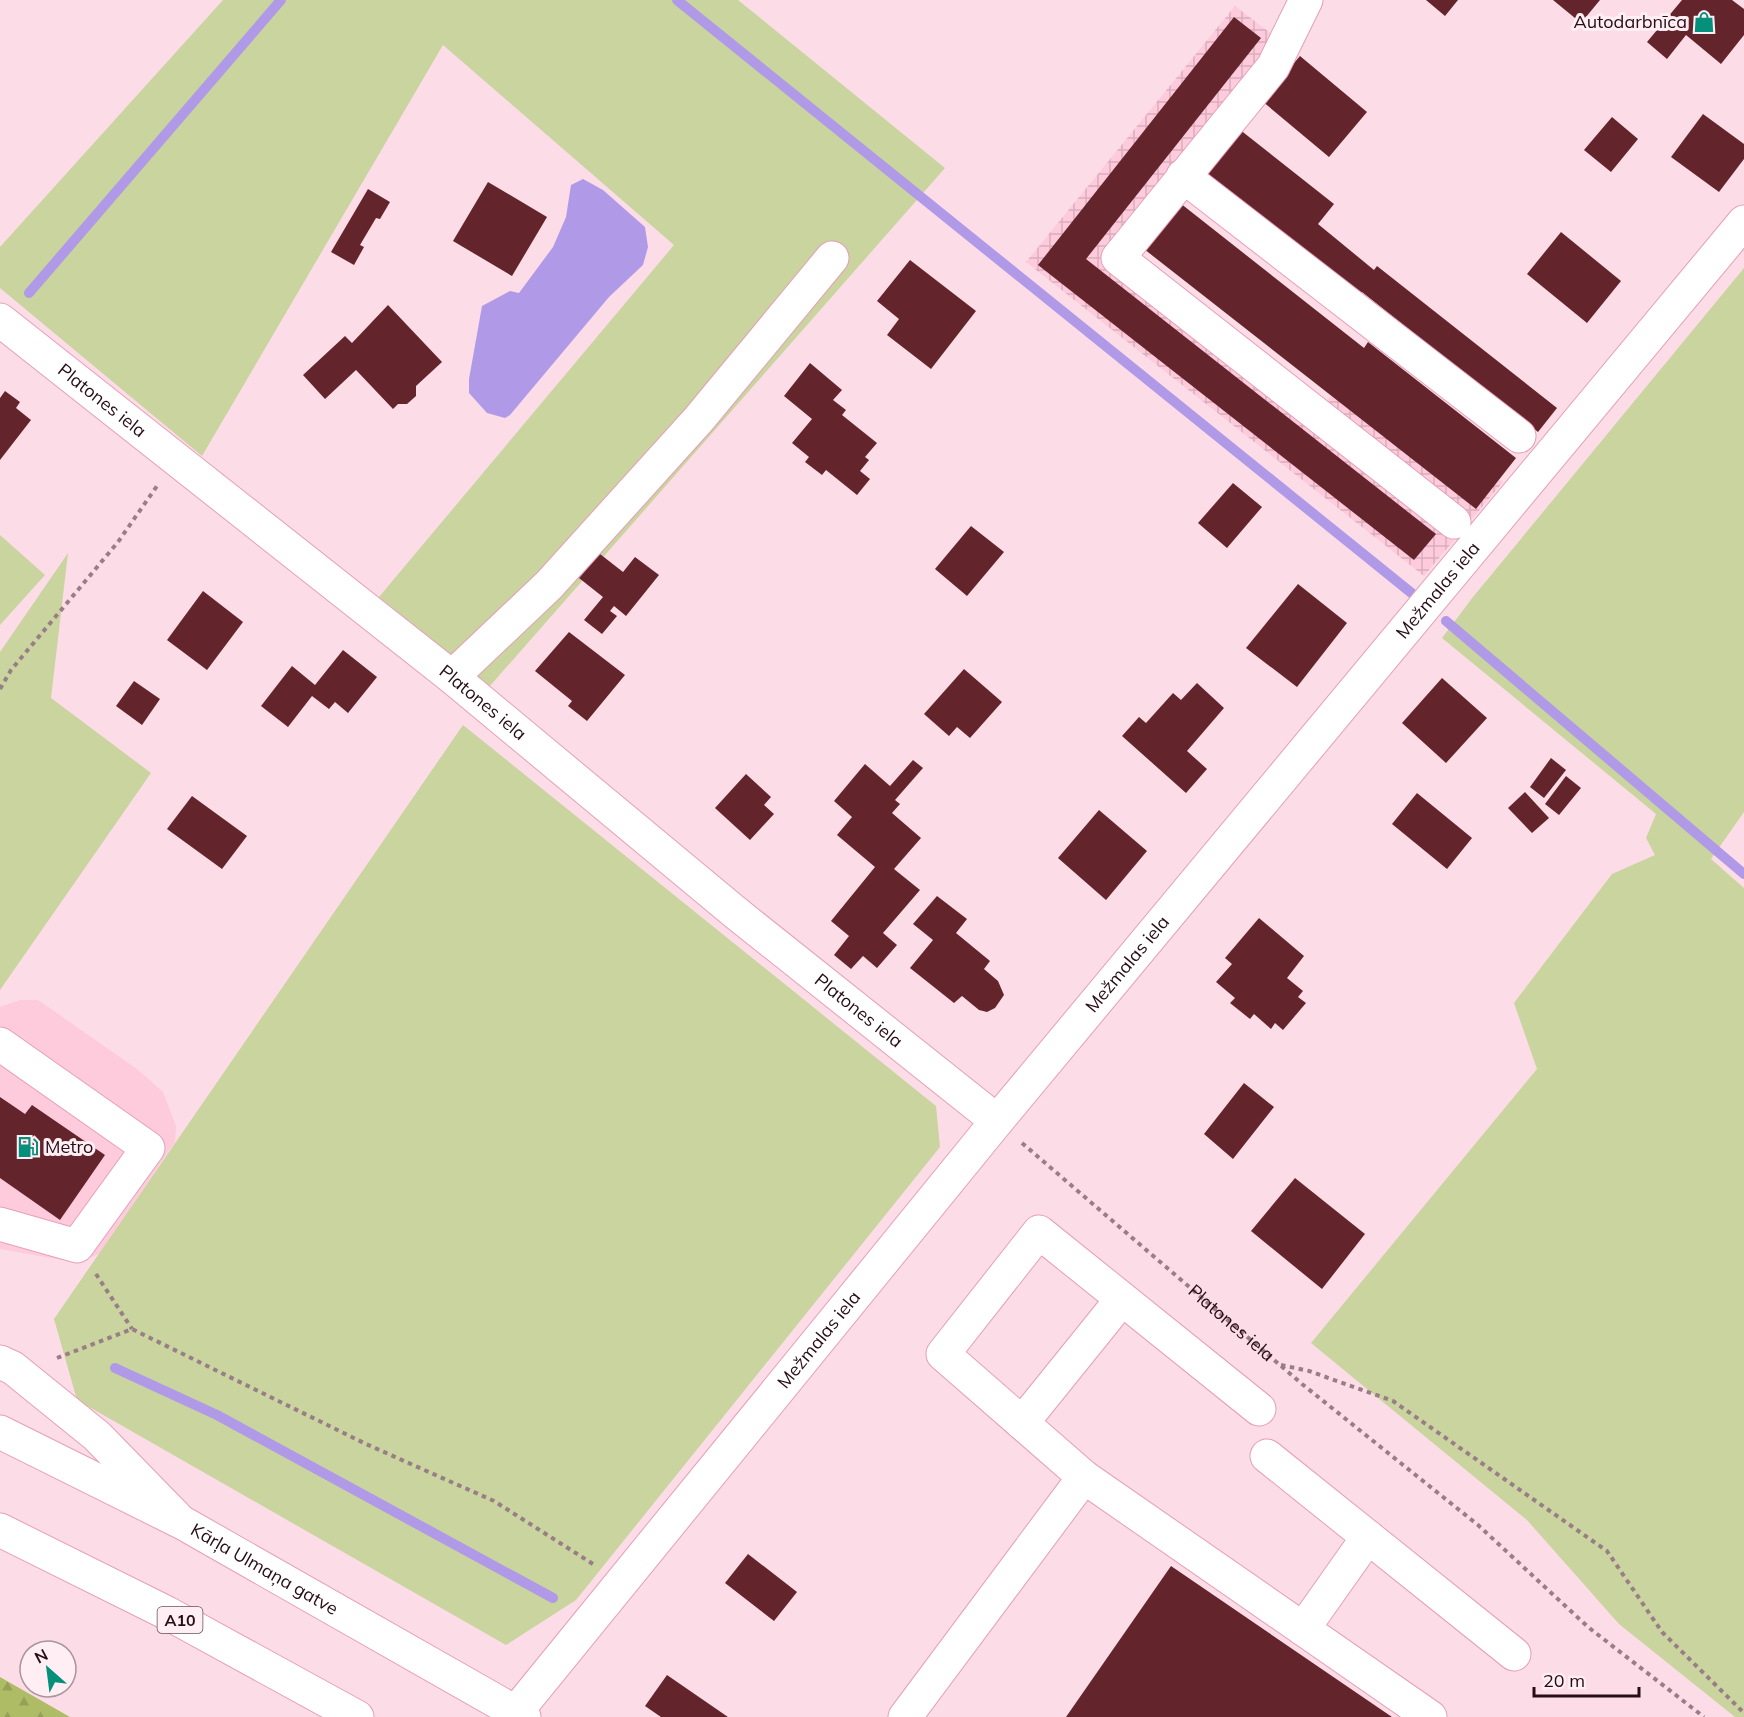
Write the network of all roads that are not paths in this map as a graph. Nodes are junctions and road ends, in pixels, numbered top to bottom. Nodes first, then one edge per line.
1 (1306, 0) edge
2 (1184, 176) junction
3 (1744, 222) edge
4 (832, 258) dead end
5 (0, 320) edge
6 (1519, 436) dead end
7 (1454, 522) dead end
8 (452, 677) junction
9 (0, 1044) edge
10 (996, 1120) junction
11 (0, 1224) edge
12 (1122, 1299) junction
13 (7, 1365) edge
14 (1259, 1409) dead end
15 (1022, 1423) junction
16 (0, 1432) edge
17 (1267, 1456) dead end
18 (1084, 1477) junction
19 (183, 1523) junction
20 (0, 1530) edge
21 (1368, 1537) junction
22 (1303, 1629) junction
23 (1514, 1654) dead end
24 (520, 1714) edge
25 (357, 1717) edge
26 (905, 1717) edge
27 (1430, 1717) edge

1 - 2 main road
2 - 6 main road
2 - 7 main road
3 - 10 main road, Mežmalas iela
4 - 8 main road
5 - 8 main road, Platones iela
8 - 10 main road, Platones iela
9 - 11 main road
10 - 24 main road, Mežmalas iela
12 - 14 main road
12 - 15 main road
12 - 15 main road
13 - 19 main road
15 - 18 main road
16 - 19 main road, Kārļa Ulmaņa gatve
17 - 21 main road
18 - 22 main road
18 - 26 main road
19 - 24 main road, Kārļa Ulmaņa gatve
20 - 25 main road, A10
21 - 22 main road
21 - 23 main road
22 - 27 main road

